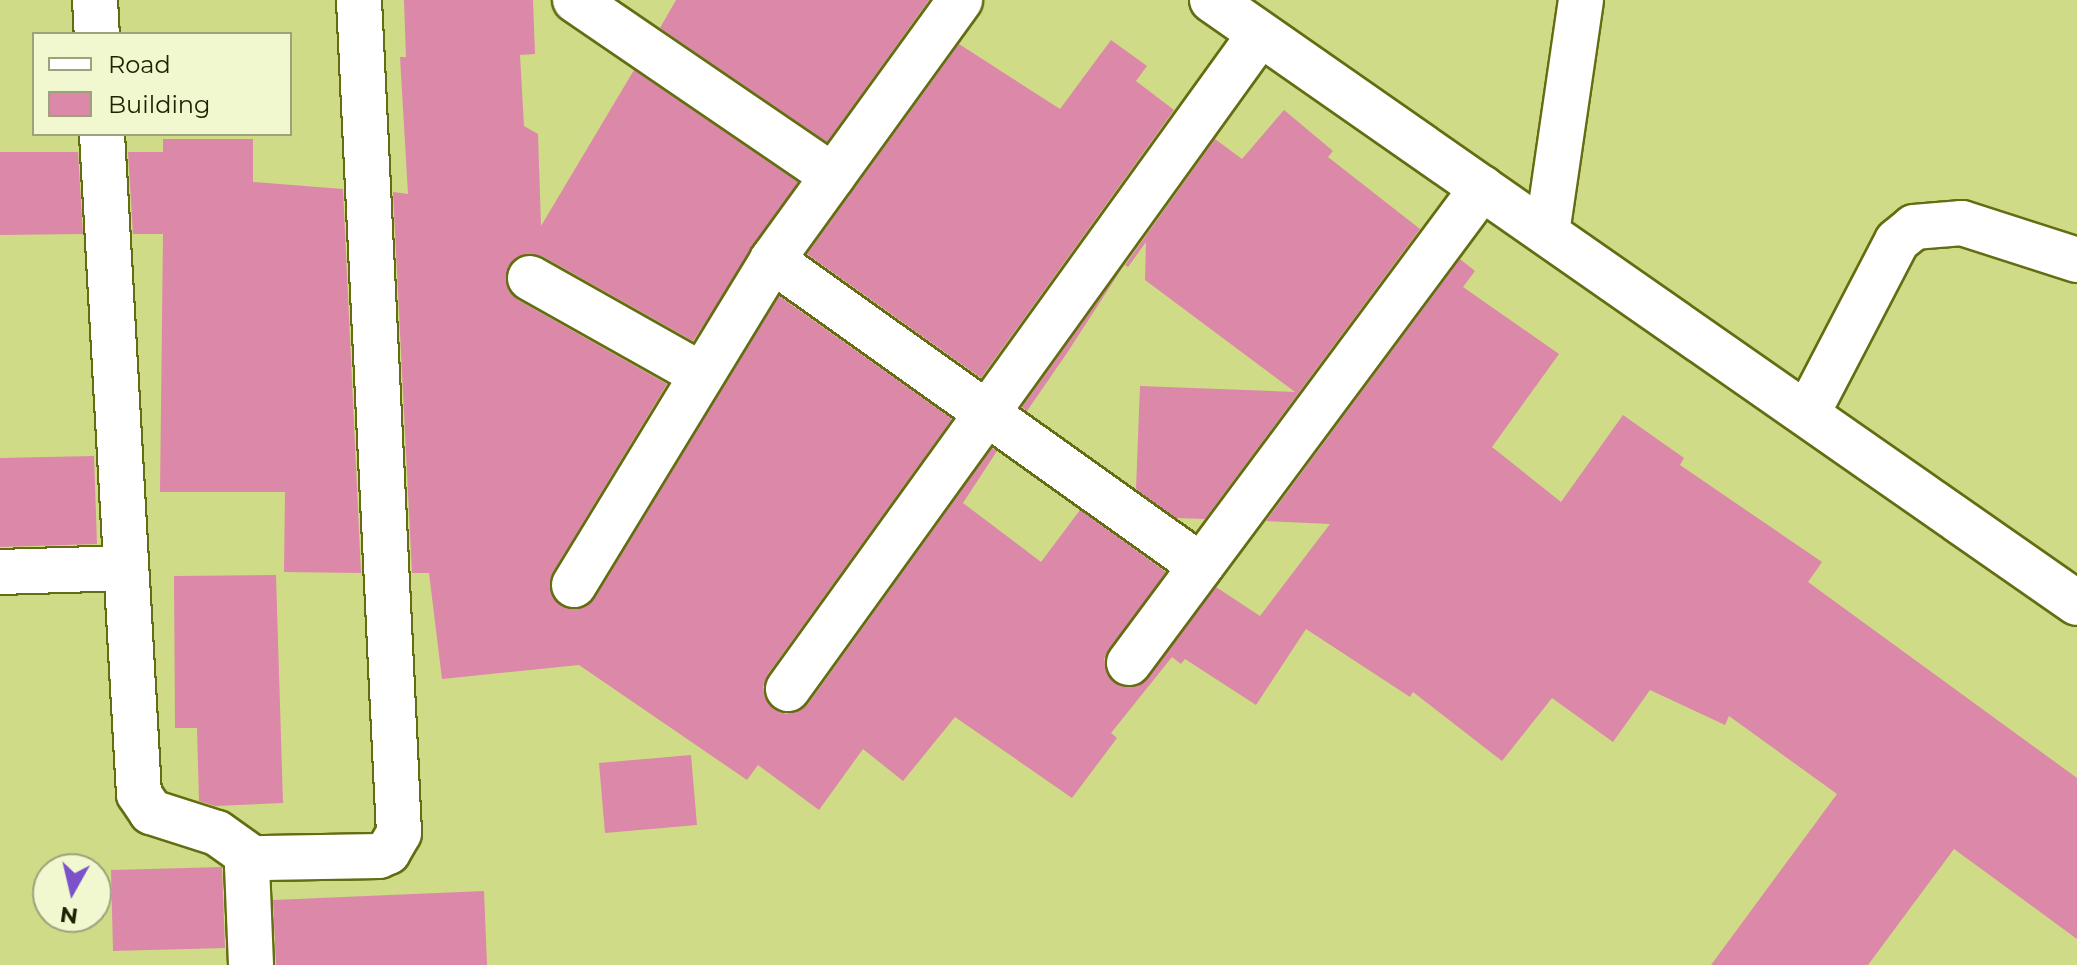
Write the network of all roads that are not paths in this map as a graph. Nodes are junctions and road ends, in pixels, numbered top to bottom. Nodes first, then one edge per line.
1 (95, 0) edge
2 (359, 0) edge
3 (575, 0) edge
4 (960, 0) edge
5 (1212, 0) edge
6 (1581, 0) edge
7 (97, 32) edge
8 (1260, 34) junction
9 (102, 136) edge
10 (833, 176) junction
11 (1482, 188) junction
12 (1547, 233) junction
13 (772, 260) junction
14 (2077, 260) edge
15 (530, 278) dead end
16 (702, 375) junction
17 (986, 414) junction
18 (1807, 414) junction
19 (1201, 566) junction
20 (126, 568) junction
21 (0, 572) edge
22 (574, 585) dead end
23 (2077, 603) edge
24 (1129, 663) dead end
25 (788, 689) dead end
26 (255, 860) junction
27 (251, 965) edge

1 - 7 street
2 - 26 street
3 - 10 street
4 - 10 street
5 - 8 street
6 - 12 street
8 - 11 street
8 - 17 street
9 - 20 street
10 - 13 street
11 - 12 street
11 - 19 street
12 - 18 street
13 - 16 street
13 - 17 street
14 - 18 street
15 - 16 street
16 - 22 street
17 - 19 street
17 - 25 street
18 - 23 street
19 - 24 street
20 - 21 street
20 - 26 street
26 - 27 street

